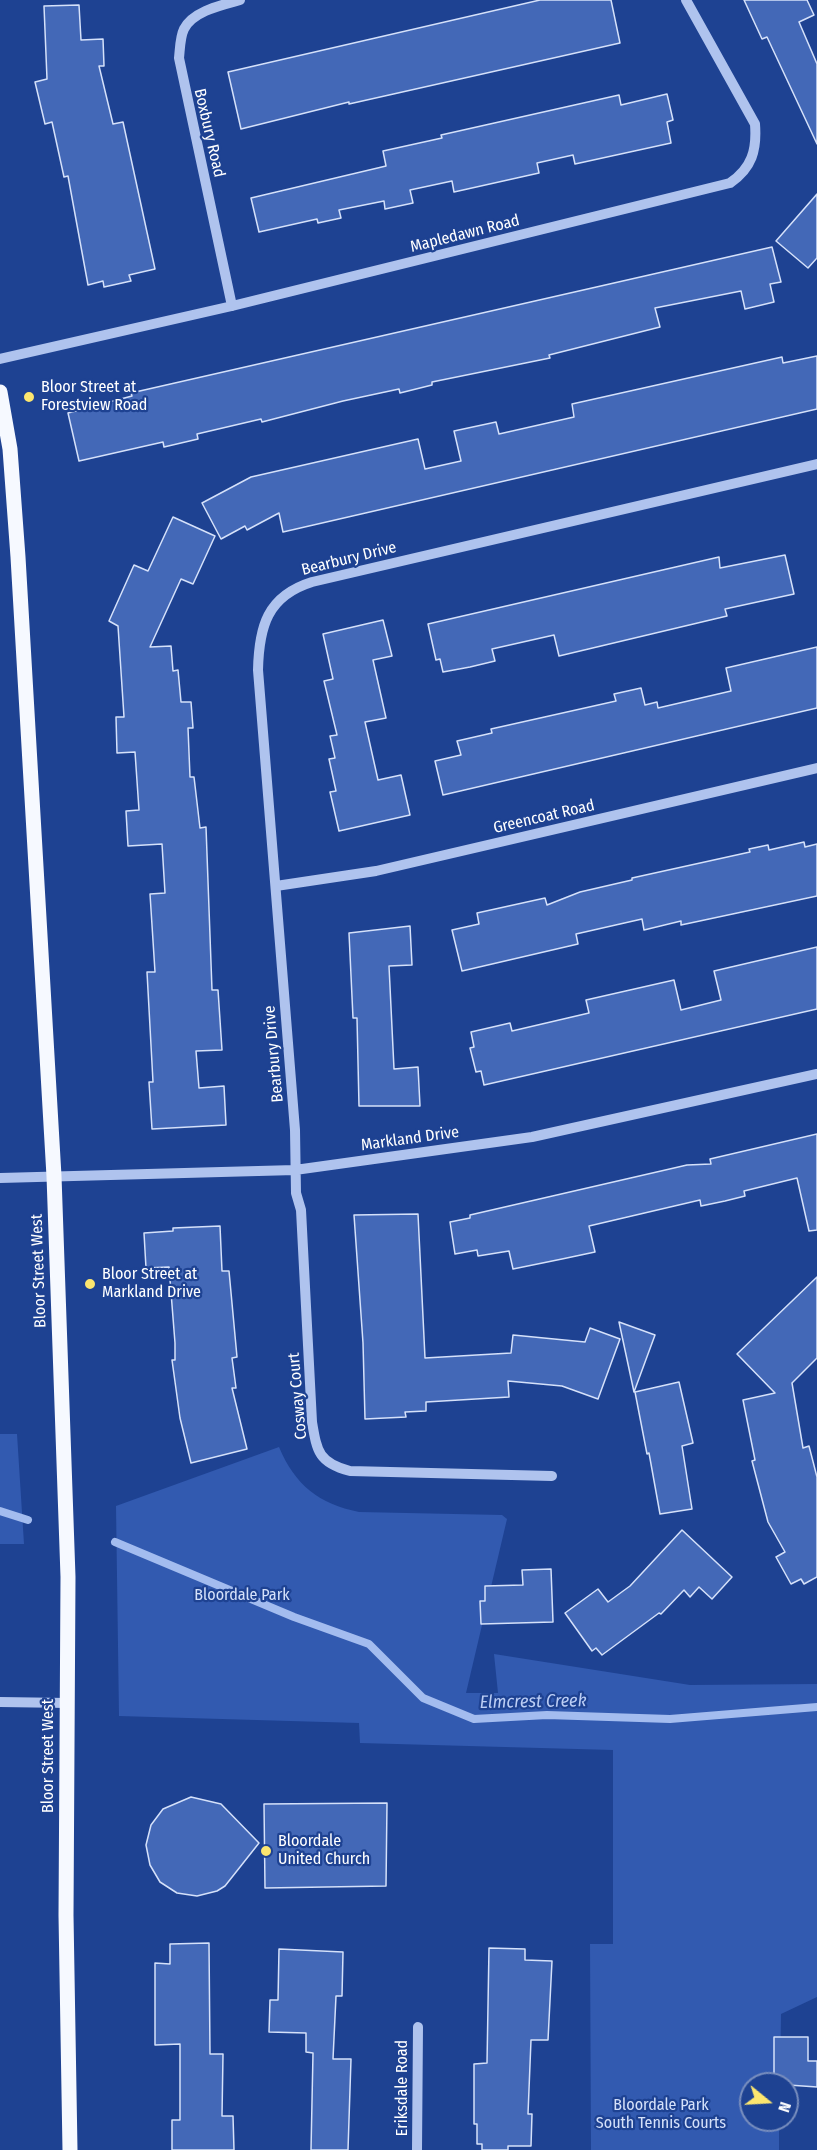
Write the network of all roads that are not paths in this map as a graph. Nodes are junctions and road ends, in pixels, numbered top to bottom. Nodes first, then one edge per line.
1 (240, 0) edge
2 (686, 0) edge
3 (232, 306) junction
4 (0, 358) edge
5 (0, 392) edge
6 (817, 464) edge
7 (817, 768) edge
8 (276, 886) junction
9 (817, 1074) edge
10 (295, 1170) junction
11 (54, 1176) junction
12 (0, 1178) edge
13 (552, 1476) dead end
14 (0, 1702) edge
15 (68, 1703) junction
16 (418, 2027) dead end
17 (70, 2150) edge
18 (417, 2150) edge

1 - 3 street, Boxbury Road
2 - 3 street, Mapledawn Road
3 - 4 street, Mapledawn Road
5 - 11 main road, Bloor Street West
6 - 8 street, Bearbury Drive
7 - 8 street, Greencoat Road
8 - 10 street, Bearbury Drive
9 - 10 street, Markland Drive
10 - 11 street, Markland Drive
10 - 13 street, Cosway Court
11 - 12 street, Markland Drive
11 - 15 main road, Bloor Street West
14 - 15 street
15 - 17 main road, Bloor Street West
16 - 18 street, Eriksdale Road

